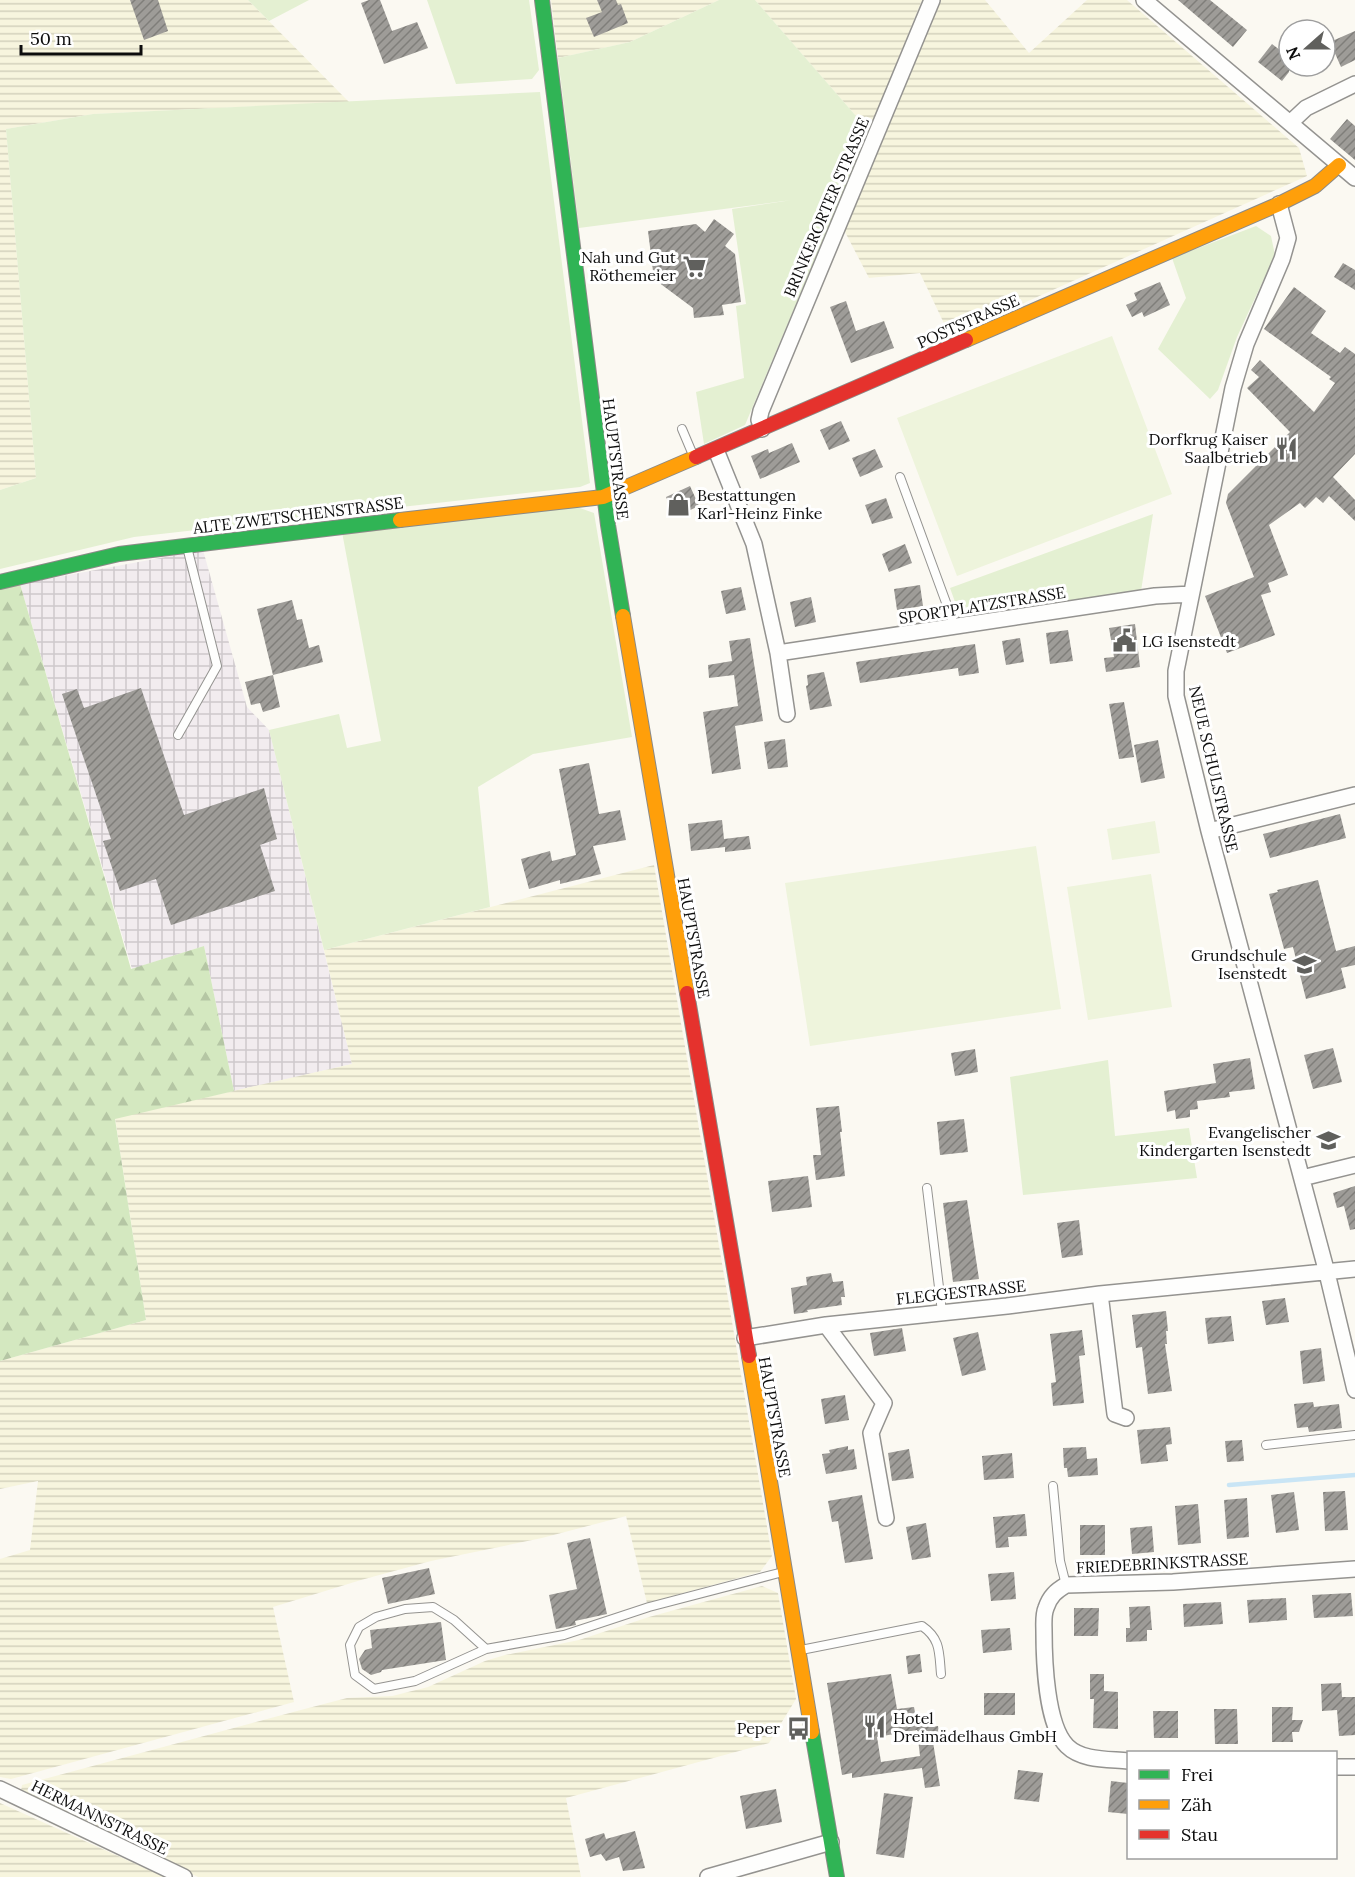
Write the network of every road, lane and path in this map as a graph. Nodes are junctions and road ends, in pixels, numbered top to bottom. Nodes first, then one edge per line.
1 (542, 0) edge
2 (932, 0) edge
3 (1144, 0) edge
4 (1355, 84) edge
5 (1290, 123) junction
6 (1339, 165) junction
7 (1355, 178) edge
8 (1279, 204) junction
9 (682, 429) dead end
10 (762, 429) junction
11 (716, 450) junction
12 (694, 458) junction
13 (900, 477) dead end
14 (603, 497) junction
15 (186, 546) junction
16 (0, 582) edge
17 (1191, 594) junction
18 (956, 627) junction
19 (778, 653) junction
20 (786, 714) dead end
21 (178, 735) dead end
22 (1355, 795) edge
23 (1209, 831) junction
24 (1355, 1165) edge
25 (1302, 1178) junction
26 (927, 1188) dead end
27 (1355, 1269) edge
28 (1327, 1273) junction
29 (1100, 1294) junction
30 (942, 1312) junction
31 (826, 1325) junction
32 (745, 1338) junction
33 (1355, 1390) edge
34 (1126, 1418) dead end
35 (1355, 1435) edge
36 (1266, 1446) dead end
37 (1053, 1486) dead end
38 (886, 1518) dead end
39 (1355, 1569) edge
40 (785, 1572) junction
41 (1066, 1585) junction
42 (486, 1649) junction
43 (799, 1651) junction
44 (941, 1674) dead end
45 (1127, 1761) edge
46 (1337, 1767) edge
47 (1355, 1767) edge
48 (0, 1789) edge
49 (831, 1842) junction
50 (184, 1877) edge
51 (708, 1877) edge
52 (837, 1877) edge

1 - 14 main road, HAUPTSTRASSE
2 - 10 street, BRINKERORTER STRASSE
3 - 5 street
4 - 5 street
5 - 6 street
6 - 7 street
6 - 8 main road, POSTSTRASSE
8 - 10 main road, POSTSTRASSE
8 - 17 street, NEUE SCHULSTRASSE
9 - 12 lane
10 - 11 main road, POSTSTRASSE
11 - 12 main road, POSTSTRASSE
11 - 19 street
12 - 14 main road, POSTSTRASSE
13 - 18 lane
14 - 15 main road, ALTE ZWETSCHENSTRASSE
14 - 32 main road, HAUPTSTRASSE
15 - 16 main road, ALTE ZWETSCHENSTRASSE
15 - 21 lane
17 - 18 street, SPORTPLATZSTRASSE
17 - 23 street, NEUE SCHULSTRASSE
18 - 19 street, SPORTPLATZSTRASSE
19 - 20 street
22 - 23 street
23 - 25 street, NEUE SCHULSTRASSE
24 - 25 street
25 - 28 street, NEUE SCHULSTRASSE
26 - 30 lane
27 - 28 street, FLEGGESTRASSE
28 - 29 street, FLEGGESTRASSE
28 - 33 street, NEUE SCHULSTRASSE
29 - 30 street, FLEGGESTRASSE
29 - 34 street
30 - 31 street, FLEGGESTRASSE
31 - 32 street, FLEGGESTRASSE
31 - 38 street
32 - 40 main road, HAUPTSTRASSE
35 - 36 lane
37 - 41 lane
39 - 41 street, FRIEDEBRINKSTRASSE
40 - 42 lane
40 - 43 main road, HAUPTSTRASSE
41 - 45 street, FRIEDEBRINKSTRASSE
42 - 42 lane
43 - 44 lane
43 - 49 main road, HAUPTSTRASSE
46 - 47 street
48 - 50 street, HERMANNSTRASSE
49 - 51 street
49 - 52 main road, HAUPTSTRASSE

